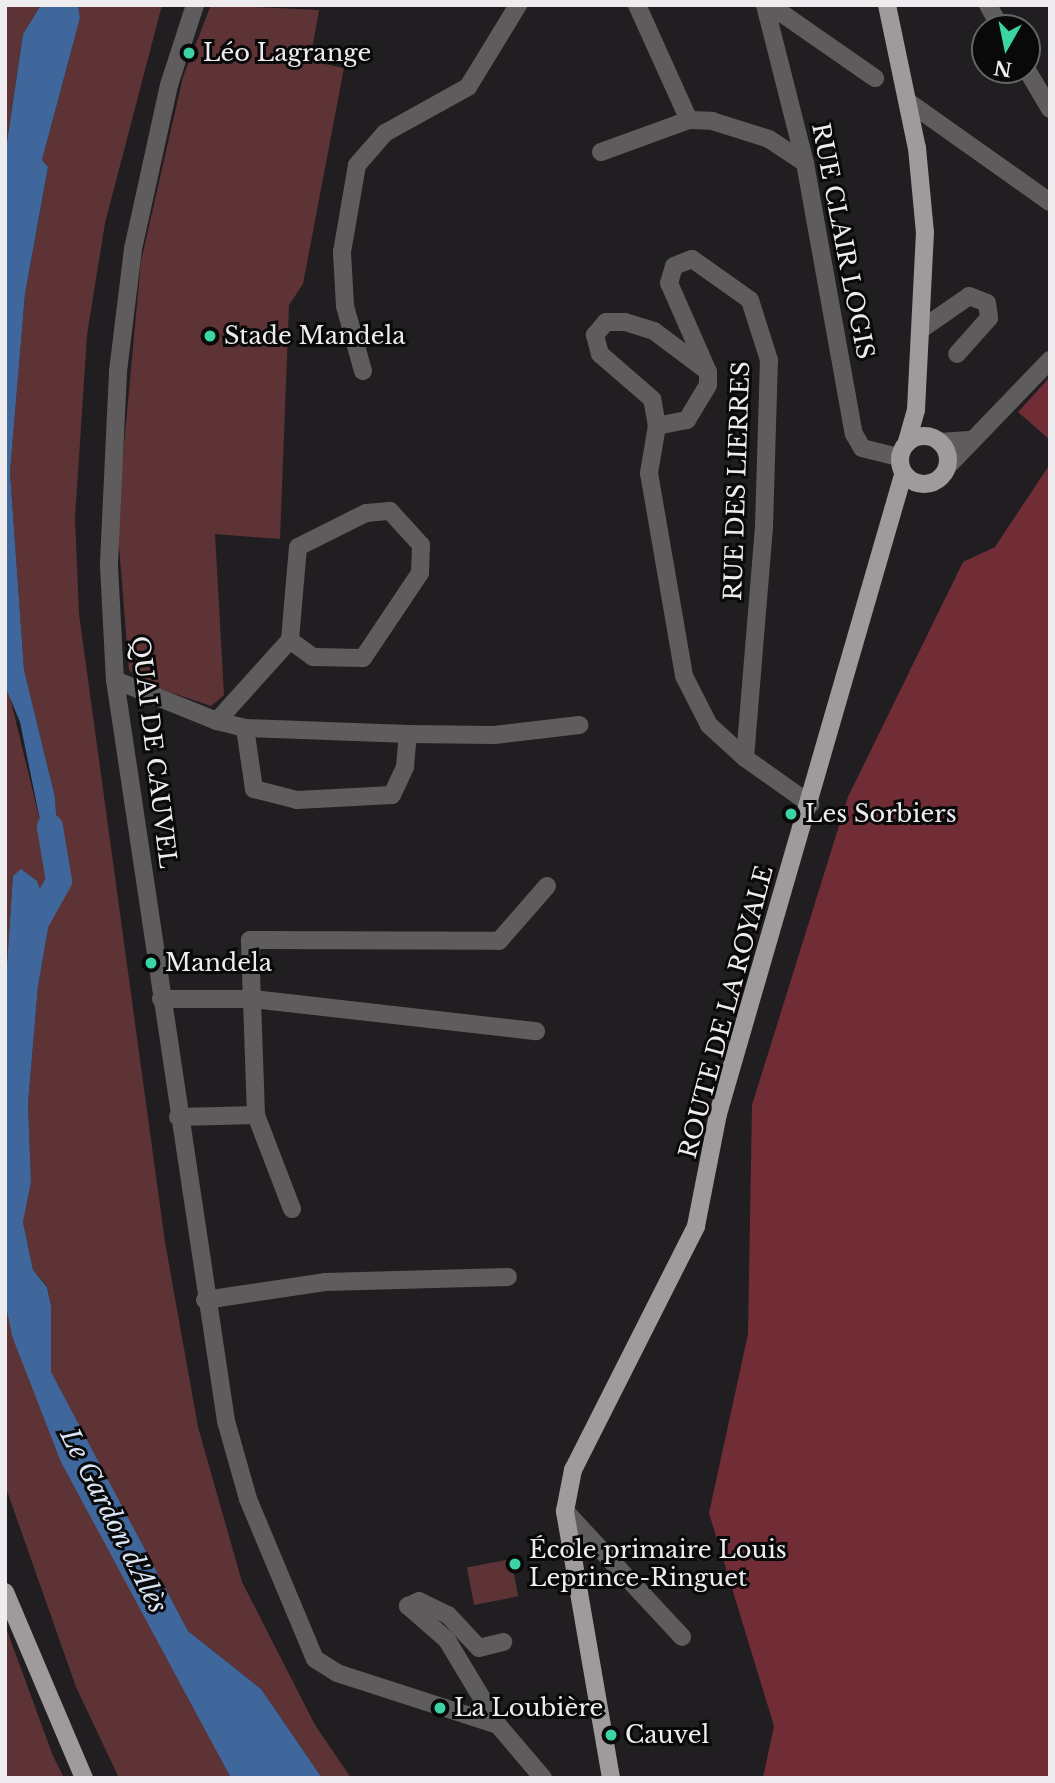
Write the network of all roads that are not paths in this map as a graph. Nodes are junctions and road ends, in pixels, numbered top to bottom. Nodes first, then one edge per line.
1 (195, 5) edge
2 (518, 5) edge
3 (637, 5) edge
4 (768, 5) edge
5 (887, 5) edge
6 (875, 78) dead end
7 (1035, 84) edge
8 (910, 103) junction
9 (1050, 108) edge
10 (689, 120) junction
11 (601, 152) dead end
12 (805, 163) junction
13 (1050, 202) edge
14 (923, 328) junction
15 (957, 354) dead end
16 (1050, 360) edge
17 (363, 371) dead end
18 (708, 372) junction
19 (916, 410) junction
20 (657, 426) junction
21 (935, 440) junction
22 (969, 440) junction
23 (902, 450) junction
24 (947, 467) junction
25 (904, 475) junction
26 (925, 485) junction
27 (886, 531) junction
28 (290, 640) junction
29 (115, 680) junction
30 (217, 721) junction
31 (579, 725) dead end
32 (246, 728) junction
33 (408, 734) junction
34 (745, 758) junction
35 (810, 804) junction
36 (547, 886) dead end
37 (161, 999) junction
38 (253, 999) junction
39 (536, 1031) dead end
40 (256, 1115) junction
41 (178, 1117) junction
42 (292, 1209) dead end
43 (508, 1277) dead end
44 (205, 1300) junction
45 (565, 1511) junction
46 (5, 1592) edge
47 (682, 1637) dead end
48 (503, 1642) dead end
49 (498, 1725) junction
50 (84, 1778) edge
51 (543, 1778) edge
52 (611, 1778) edge

1 - 29 street, QUAI DE CAUVEL
2 - 17 street
3 - 10 street
4 - 6 street
4 - 12 street, RUE CLAIR LOGIS
5 - 8 main road
7 - 9 street
8 - 13 street
8 - 14 main road
10 - 11 street
10 - 12 street
12 - 23 street, RUE CLAIR LOGIS
14 - 15 street
14 - 19 main road
16 - 22 street
18 - 20 street
18 - 20 street
18 - 34 street, RUE DES LIERRES
19 - 21 main road
19 - 23 main road
20 - 34 street
21 - 22 street
21 - 23 main road
21 - 24 main road
22 - 24 street
23 - 25 main road
24 - 26 main road, ROUTE DE LA ROYALE
25 - 26 main road
25 - 27 main road, ROUTE DE LA ROYALE
26 - 27 main road, ROUTE DE LA ROYALE
27 - 35 main road, ROUTE DE LA ROYALE
28 - 28 street
28 - 30 street
29 - 30 street
29 - 37 street, QUAI DE CAUVEL
30 - 32 street
31 - 33 street
32 - 33 street
32 - 33 street
34 - 35 street
35 - 45 main road, ROUTE DE LA ROYALE
36 - 38 street
37 - 38 street
37 - 41 street, QUAI DE CAUVEL
38 - 39 street
38 - 40 street
40 - 41 street
40 - 42 street
41 - 44 street, QUAI DE CAUVEL
43 - 44 street
44 - 49 street, QUAI DE CAUVEL
45 - 47 street
45 - 52 main road, ROUTE DE LA ROYALE
46 - 50 main road
48 - 49 street
49 - 51 street

